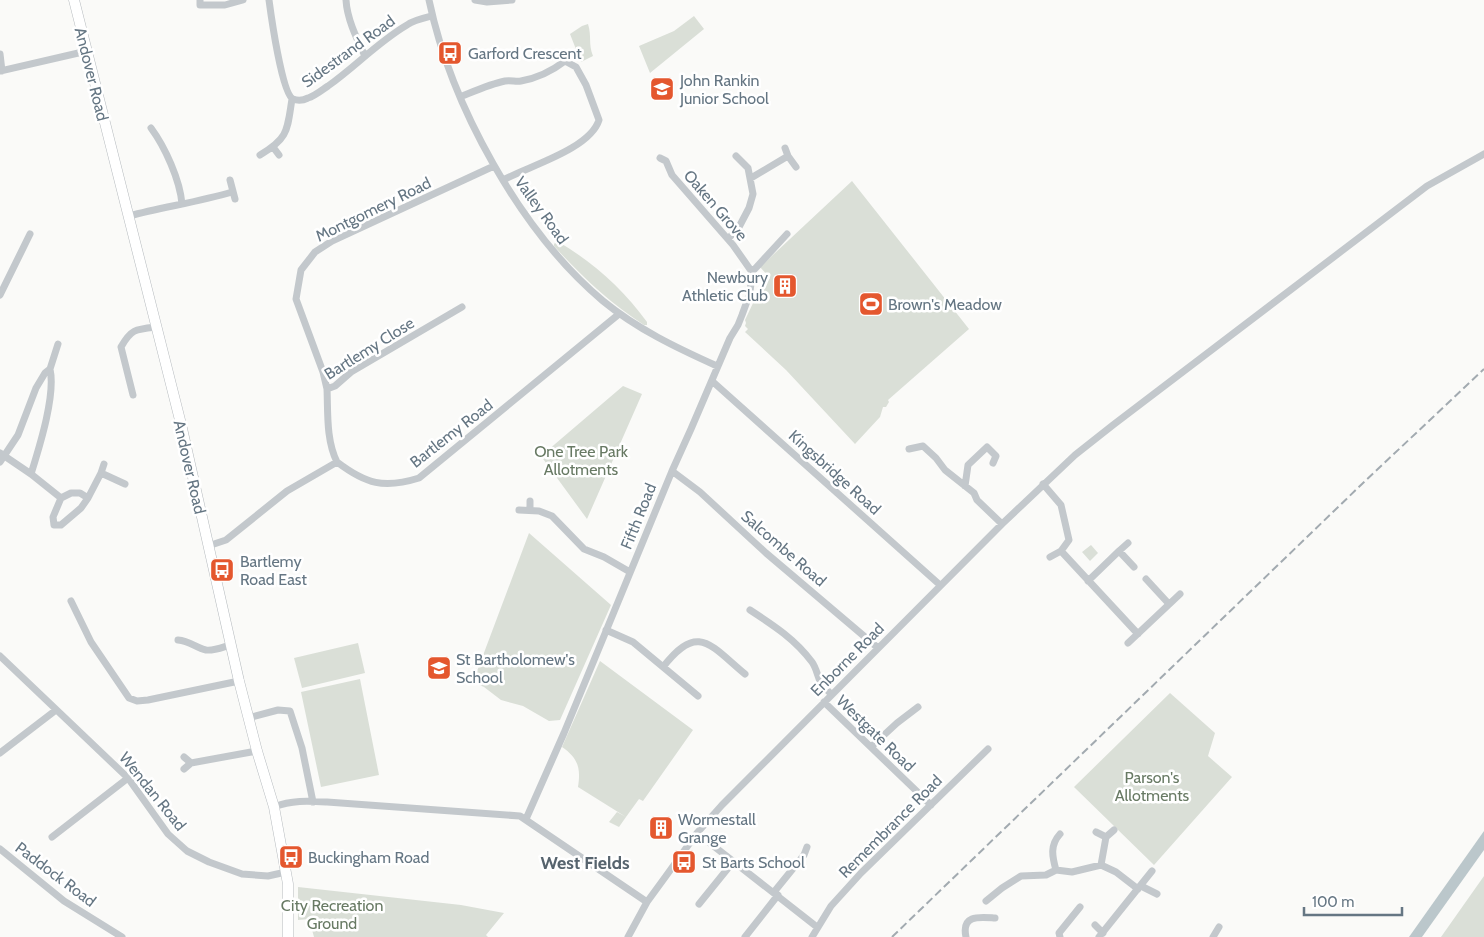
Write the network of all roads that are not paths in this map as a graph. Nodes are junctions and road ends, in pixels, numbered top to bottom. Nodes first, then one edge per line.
1 (74, 0) edge
2 (200, 0) edge
3 (243, 0) edge
4 (269, 0) edge
5 (346, 0) edge
6 (429, 0) edge
7 (475, 0) edge
8 (512, 0) edge
9 (432, 16) junction
10 (87, 51) junction
11 (0, 54) edge
12 (365, 56) junction
13 (1, 71) edge
14 (460, 97) junction
15 (292, 99) junction
16 (150, 128) dead end
17 (273, 147) junction
18 (785, 148) dead end
19 (1484, 154) edge
20 (260, 155) dead end
21 (279, 155) dead end
22 (736, 156) dead end
23 (788, 156) junction
24 (660, 158) dead end
25 (494, 166) junction
26 (796, 167) dead end
27 (751, 178) junction
28 (230, 180) dead end
29 (503, 180) junction
30 (182, 204) junction
31 (129, 216) junction
32 (30, 234) dead end
33 (786, 234) dead end
34 (728, 239) junction
35 (752, 272) junction
36 (0, 295) edge
37 (462, 307) dead end
38 (620, 314) junction
39 (156, 327) junction
40 (58, 344) dead end
41 (717, 366) junction
42 (50, 369) junction
43 (712, 381) junction
44 (327, 389) junction
45 (133, 395) dead end
46 (908, 449) dead end
47 (1, 457) edge
48 (337, 462) junction
49 (993, 463) dead end
50 (104, 464) dead end
51 (672, 471) junction
52 (102, 473) junction
53 (31, 474) junction
54 (125, 484) dead end
55 (1043, 484) junction
56 (965, 486) junction
57 (61, 498) junction
58 (88, 498) junction
59 (530, 502) dead end
60 (518, 510) dead end
61 (530, 510) junction
62 (1002, 524) junction
63 (1128, 543) dead end
64 (208, 546) junction
65 (1061, 551) junction
66 (1119, 551) junction
67 (1050, 558) dead end
68 (1134, 567) dead end
69 (630, 572) junction
70 (1146, 579) dead end
71 (1088, 581) junction
72 (940, 585) junction
73 (1180, 594) dead end
74 (71, 601) dead end
75 (1169, 604) junction
76 (750, 610) dead end
77 (606, 630) junction
78 (1138, 634) junction
79 (178, 640) dead end
80 (1128, 643) dead end
81 (230, 645) junction
82 (878, 648) junction
83 (0, 656) edge
84 (663, 667) junction
85 (746, 674) dead end
86 (239, 681) junction
87 (831, 694) junction
88 (698, 696) dead end
89 (824, 702) junction
90 (918, 707) dead end
91 (56, 710) junction
92 (248, 718) junction
93 (871, 747) junction
94 (988, 748) dead end
95 (257, 752) junction
96 (0, 753) edge
97 (184, 757) dead end
98 (190, 763) junction
99 (184, 768) dead end
100 (128, 778) junction
101 (313, 802) junction
102 (931, 805) junction
103 (274, 807) junction
104 (526, 819) junction
105 (1114, 830) dead end
106 (1096, 832) dead end
107 (697, 833) junction
108 (1060, 834) dead end
109 (52, 837) dead end
110 (1106, 837) junction
111 (807, 847) dead end
112 (0, 849) edge
113 (733, 862) junction
114 (1101, 865) junction
115 (1056, 870) junction
116 (1152, 871) dead end
117 (286, 872) junction
118 (1139, 888) junction
119 (776, 894) junction
120 (1157, 894) dead end
121 (986, 901) dead end
122 (647, 902) junction
123 (699, 904) dead end
124 (1080, 907) dead end
125 (995, 918) dead end
126 (1095, 925) dead end
127 (817, 927) junction
128 (1220, 927) dead end
129 (1058, 933) edge
130 (1101, 935) edge
131 (122, 937) edge
132 (288, 937) edge
133 (628, 937) edge
134 (746, 937) edge
135 (812, 937) edge
136 (966, 937) edge
137 (1213, 937) edge

1 - 10 main road, Andover Road
2 - 3 street
4 - 15 street, Sidestrand Road
5 - 12 street
6 - 9 street, Valley Road
7 - 8 street
9 - 12 street, Sidestrand Road
9 - 14 street, Valley Road
10 - 13 street
10 - 31 main road, Andover Road
11 - 13 street
12 - 15 street, Sidestrand Road
14 - 25 street, Valley Road
14 - 29 street
15 - 17 street
16 - 30 street
17 - 20 street
17 - 21 street
18 - 23 street
19 - 55 street, Enborne Road
22 - 27 street
23 - 26 street
23 - 27 street
24 - 34 street, Oaken Grove
25 - 29 street, Valley Road
25 - 44 street, Montgomery Road
27 - 34 street
28 - 30 street
29 - 38 street, Valley Road
30 - 31 street
31 - 39 main road, Andover Road
32 - 36 street
33 - 35 street
34 - 35 street, Oaken Grove
35 - 41 street, Fifth Road
37 - 44 street, Bartlemy Close
38 - 41 street, Valley Road
38 - 48 street, Bartlemy Road
39 - 45 street
39 - 64 main road, Andover Road
40 - 42 street
41 - 43 street, Fifth Road
42 - 47 street
42 - 53 street
43 - 51 street, Fifth Road
43 - 72 street, Kingsbridge Road
44 - 48 street, Bartlemy Close
46 - 56 street
47 - 53 street
48 - 64 street
49 - 56 street
50 - 52 street
51 - 69 street, Fifth Road
51 - 82 street, Salcombe Road
52 - 54 street
52 - 58 street
53 - 57 street
55 - 62 street, Enborne Road
55 - 65 street
56 - 62 street
57 - 58 street
57 - 58 street
59 - 61 street
60 - 61 street
61 - 69 street
62 - 72 street, Enborne Road
63 - 66 street
64 - 81 main road, Andover Road
65 - 67 street
65 - 71 street
66 - 68 street
66 - 71 street
69 - 77 street, Fifth Road
70 - 75 street
71 - 78 street
72 - 82 street, Enborne Road
73 - 75 street
74 - 86 street
75 - 78 street
76 - 87 street
77 - 84 street
77 - 104 street, Fifth Road
78 - 80 street
79 - 81 street
81 - 86 main road, Andover Road
82 - 87 street, Enborne Road
83 - 91 street, Wendan Road
84 - 85 street
84 - 88 street
86 - 92 main road, Andover Road
87 - 89 street, Enborne Road
89 - 93 street, Westgate Road
89 - 107 street, Enborne Road
90 - 93 street
91 - 96 street
91 - 100 street, Wendan Road
92 - 95 main road, Andover Road
92 - 101 street
93 - 102 street, Westgate Road
94 - 102 street, Remembrance Road
95 - 98 street
95 - 103 main road, Andover Road
97 - 98 street
98 - 99 street
100 - 109 street
100 - 117 street, Wendan Road
101 - 103 street
101 - 104 street
102 - 127 street, Remembrance Road
103 - 117 main road, Andover Road
104 - 122 street
105 - 110 street
106 - 110 street
107 - 113 street
107 - 122 street, Enborne Road
108 - 115 street
110 - 114 street
111 - 119 street
112 - 131 street, Paddock Road
113 - 119 street
113 - 123 street
114 - 115 street
114 - 118 street
115 - 121 street
116 - 118 street
117 - 132 main road, Andover Road
118 - 120 street
118 - 130 street
119 - 127 street
119 - 134 street
122 - 133 street, Enborne Road
124 - 129 street
125 - 136 street
126 - 130 street
127 - 135 street, Remembrance Road
128 - 137 street

